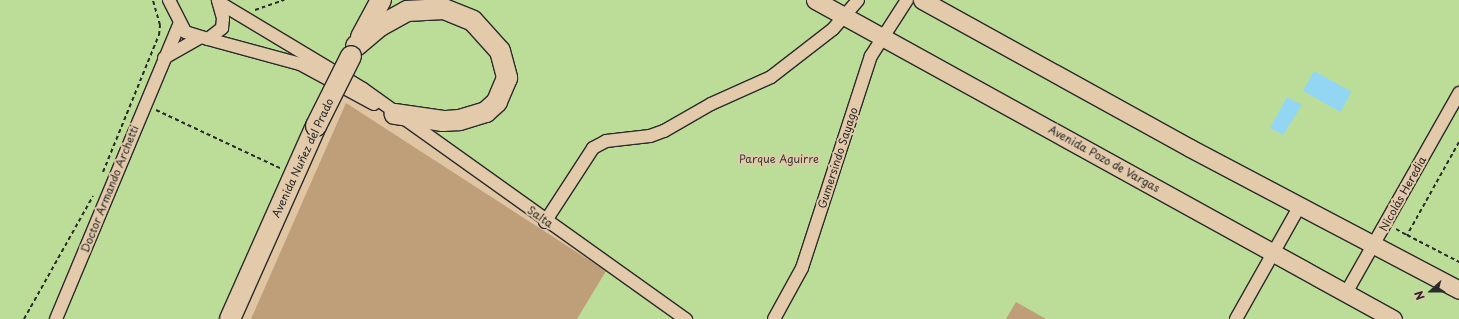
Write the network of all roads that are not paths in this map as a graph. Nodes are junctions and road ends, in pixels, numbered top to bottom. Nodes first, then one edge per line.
1 (381, 0) edge
2 (815, 0) edge
3 (858, 0) edge
4 (907, 0) edge
5 (922, 0) edge
6 (219, 1) edge
7 (172, 5) edge
8 (846, 16) junction
9 (179, 25) junction
10 (882, 36) junction
11 (203, 39) junction
12 (354, 51) junction
13 (163, 59) junction
14 (1459, 93) edge
15 (395, 114) junction
16 (1299, 207) junction
17 (545, 222) junction
18 (1374, 246) junction
19 (1273, 252) junction
20 (1459, 290) edge
21 (1346, 293) junction
22 (56, 319) edge
23 (230, 319) edge
24 (686, 319) edge
25 (774, 319) edge
26 (1236, 319) edge
27 (1393, 319) edge

1 - 12 highway, Avenida Nuñez del Prado
2 - 8 main road, Avenida Pozo de Vargas
3 - 8 street
4 - 10 street, Gumersindo Sayago
5 - 16 main road
6 - 11 street
6 - 15 street
7 - 9 street
8 - 10 main road, Avenida Pozo de Vargas
8 - 17 street
9 - 11 street
9 - 13 street, Doctor Armando Archetti
10 - 19 main road, Avenida Pozo de Vargas
10 - 25 street, Gumersindo Sayago
11 - 13 street
11 - 15 street
12 - 15 highway
12 - 23 highway, Avenida Nuñez del Prado, bridge
13 - 22 street, Doctor Armando Archetti
14 - 18 street, Nicolás Heredia
15 - 17 street, Salta
16 - 18 main road
16 - 19 street
17 - 24 street, Salta
18 - 20 main road
18 - 21 street, Nicolás Heredia
19 - 21 main road, Avenida Pozo de Vargas
19 - 26 street
21 - 27 main road, Avenida Pozo de Vargas

